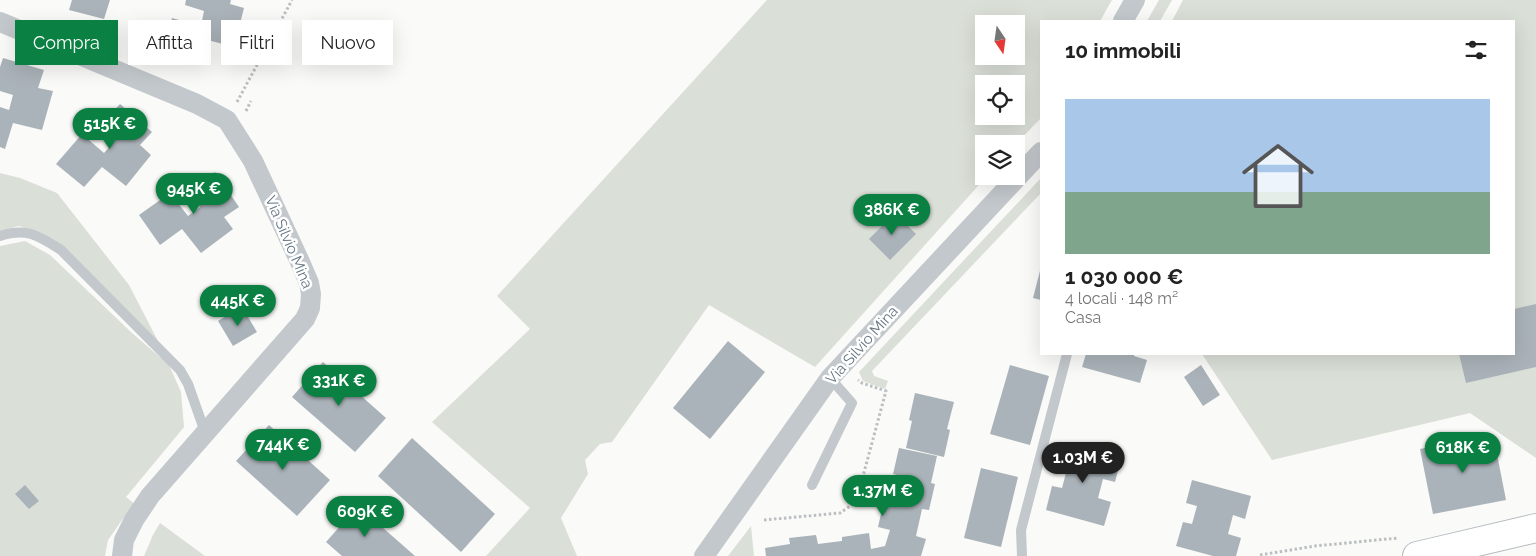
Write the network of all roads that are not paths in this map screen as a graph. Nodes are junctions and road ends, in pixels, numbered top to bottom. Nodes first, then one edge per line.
1 (1135, 0) edge
2 (1124, 20) edge
3 (0, 22) edge
4 (1040, 153) edge
5 (0, 236) edge
6 (1067, 355) edge
7 (830, 378) junction
8 (205, 432) junction
9 (812, 485) dead end
10 (1536, 528) edge
11 (122, 556) edge
12 (704, 556) edge
13 (1022, 556) edge
14 (1417, 556) edge

1 - 2 street
3 - 8 street, Via Silvio Mina
4 - 7 street, Via Silvio Mina
5 - 8 lane
6 - 13 lane
7 - 9 lane
7 - 12 street, Via Silvio Mina
8 - 11 street, Via Silvio Mina
10 - 14 street

